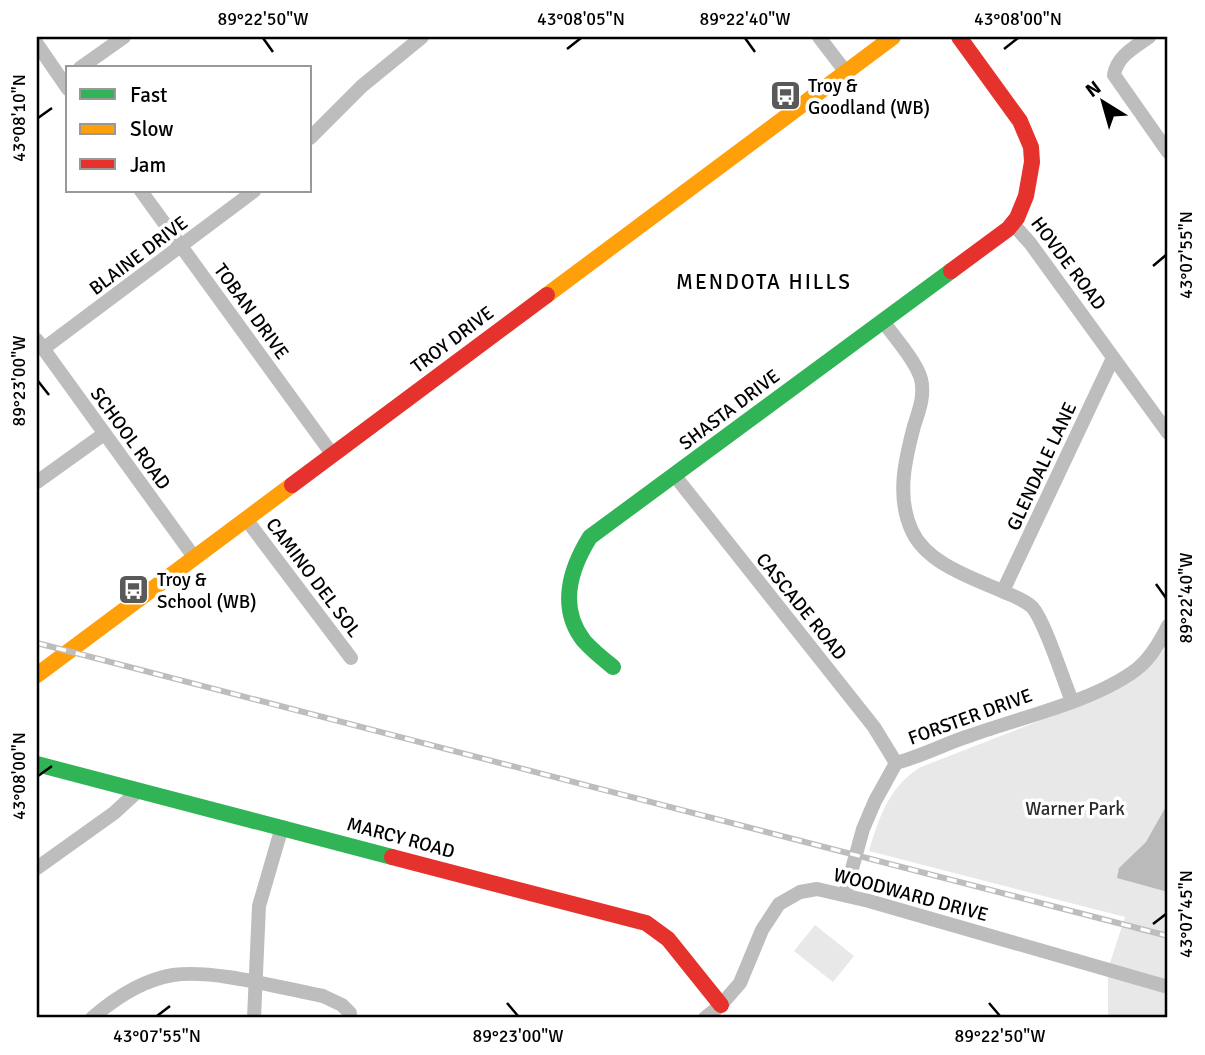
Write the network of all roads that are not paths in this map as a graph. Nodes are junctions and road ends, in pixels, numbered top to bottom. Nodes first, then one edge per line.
1 (124, 37) edge
2 (422, 37) edge
3 (818, 37) edge
4 (893, 37) edge
5 (959, 37) edge
6 (1149, 37) edge
7 (37, 44) edge
8 (83, 66) edge
9 (845, 71) junction
10 (66, 82) edge
11 (312, 136) edge
12 (1168, 152) edge
13 (142, 192) edge
14 (253, 192) edge
15 (1012, 223) junction
16 (180, 246) junction
17 (883, 321) junction
18 (40, 344) edge
19 (1113, 358) junction
20 (1168, 433) edge
21 (104, 434) junction
22 (332, 454) junction
23 (675, 476) junction
24 (37, 482) edge
25 (246, 519) junction
26 (194, 557) junction
27 (1003, 591) junction
28 (1168, 626) edge
29 (351, 658) dead end
30 (613, 667) dead end
31 (37, 675) edge
32 (1072, 701) junction
33 (896, 763) junction
34 (37, 764) edge
35 (138, 791) junction
36 (282, 827) junction
37 (37, 868) edge
38 (845, 894) junction
39 (256, 983) junction
40 (1168, 987) edge
41 (721, 1005) junction
42 (350, 1013) dead end
43 (92, 1018) edge
44 (254, 1018) edge
45 (705, 1018) edge

1 - 8 street
2 - 11 street
3 - 9 street
4 - 9 street, TROY DRIVE
5 - 15 street, HOVDE ROAD
6 - 12 street
7 - 10 street
9 - 22 street, TROY DRIVE
13 - 16 street, TOBAN DRIVE
14 - 16 street, BLAINE DRIVE
15 - 17 street, SHASTA DRIVE
15 - 19 street, HOVDE ROAD
16 - 18 street, BLAINE DRIVE
16 - 22 street, TOBAN DRIVE
17 - 23 street, SHASTA DRIVE
17 - 27 street
18 - 21 street, SCHOOL ROAD
19 - 20 street, HOVDE ROAD
19 - 27 street, GLENDALE LANE
21 - 24 street
21 - 26 street, SCHOOL ROAD
22 - 25 street, TROY DRIVE
23 - 30 street, SHASTA DRIVE
23 - 33 street, CASCADE ROAD
25 - 26 street, TROY DRIVE
25 - 29 street, CAMINO DEL SOL
26 - 31 street, TROY DRIVE
27 - 32 street
28 - 32 street, FORSTER DRIVE
32 - 33 street, FORSTER DRIVE
33 - 38 street, FORSTER DRIVE
34 - 35 street, MARCY ROAD
35 - 36 street, MARCY ROAD
35 - 37 street
36 - 39 street
36 - 41 street, MARCY ROAD
38 - 40 street, WOODWARD DRIVE
38 - 41 street, WOODWARD DRIVE
39 - 42 street
39 - 43 street
39 - 44 street
41 - 45 street, WOODWARD DRIVE

